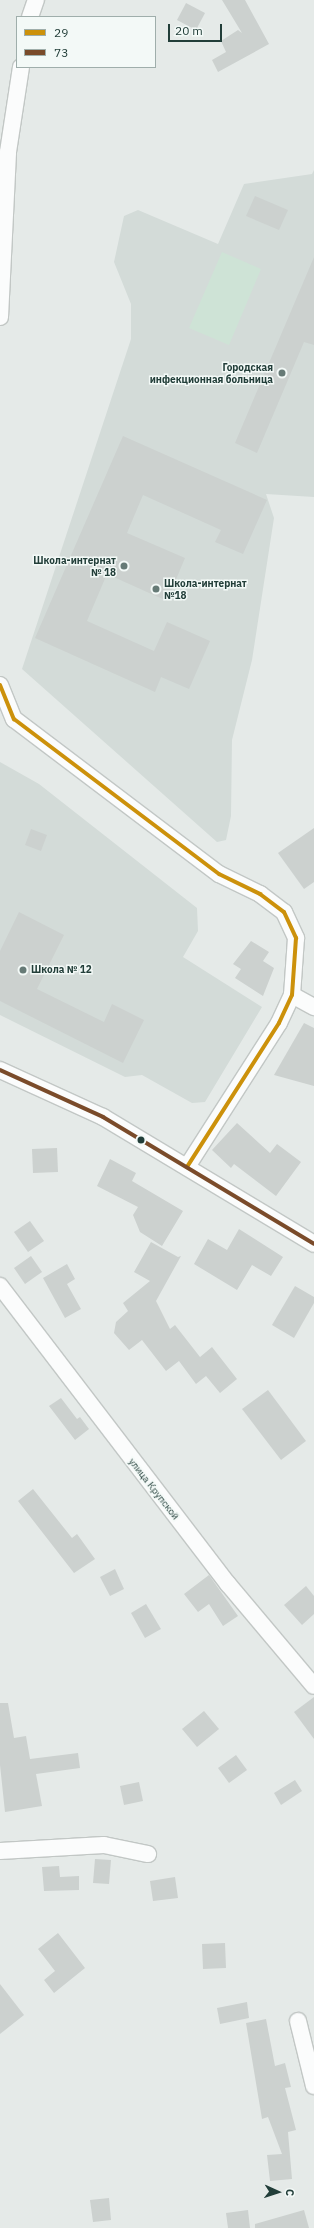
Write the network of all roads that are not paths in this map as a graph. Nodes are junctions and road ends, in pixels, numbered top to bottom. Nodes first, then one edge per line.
1 (36, 0) edge
2 (30, 16) edge
3 (21, 68) edge
4 (0, 318) edge
5 (0, 684) edge
6 (292, 995) junction
7 (314, 1007) edge
8 (0, 1070) edge
9 (187, 1167) junction
10 (314, 1244) edge
11 (0, 1286) edge
12 (314, 1686) edge
13 (0, 1851) edge
14 (148, 1854) dead end
15 (298, 2021) dead end
16 (314, 2086) edge

1 - 2 street
3 - 4 street
5 - 6 street
6 - 7 street
6 - 9 street
8 - 9 street
9 - 10 street
11 - 12 street, улица Крупской
13 - 14 street
15 - 16 street

